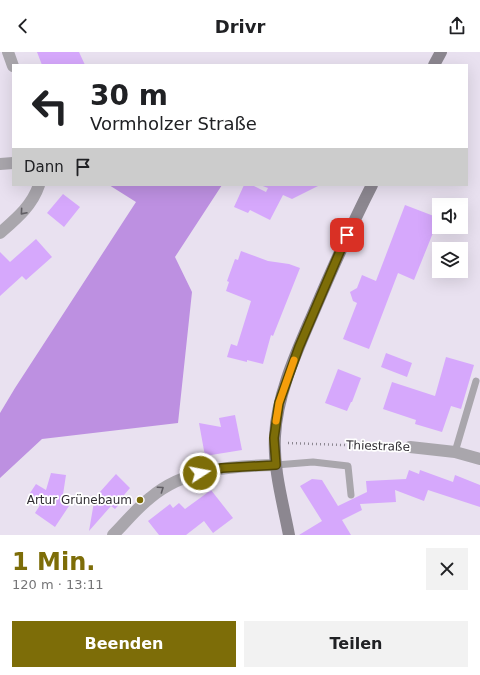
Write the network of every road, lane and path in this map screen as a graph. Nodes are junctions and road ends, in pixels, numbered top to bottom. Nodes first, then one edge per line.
1 (8, 52) edge
2 (441, 52) edge
3 (12, 64) edge
4 (435, 64) edge
5 (12, 163) edge
6 (0, 164) edge
7 (38, 186) edge
8 (372, 186) edge
9 (0, 233) edge
10 (476, 380) dead end
11 (275, 443) junction
12 (410, 447) joint
13 (455, 452) junction
14 (480, 459) edge
15 (276, 465) junction
16 (351, 495) dead end
17 (112, 535) edge
18 (289, 535) edge

1 - 3 street
2 - 4 main road
5 - 6 street
7 -> 9 street
8 - 11 main road
10 - 13 lane
11 - 12 path, Thiestraße
11 - 15 main road
12 - 13 street, Thiestraße
13 - 14 street, Thiestraße
15 - 16 lane
17 -> 15 street
15 - 18 main road

